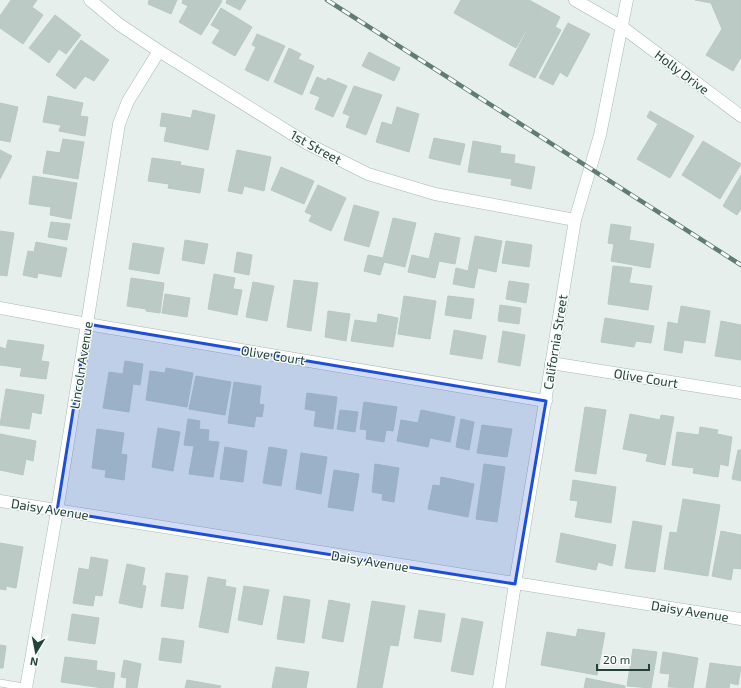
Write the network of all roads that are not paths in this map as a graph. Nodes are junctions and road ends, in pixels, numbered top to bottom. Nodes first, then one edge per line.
1 (90, 0) edge
2 (575, 0) edge
3 (627, 0) edge
4 (622, 27) junction
5 (159, 51) junction
6 (741, 116) edge
7 (575, 220) junction
8 (0, 308) edge
9 (87, 324) junction
10 (551, 363) junction
11 (741, 393) edge
12 (546, 400) junction
13 (0, 501) edge
14 (57, 511) junction
15 (515, 584) junction
16 (741, 619) edge
17 (0, 683) edge
18 (27, 688) edge
19 (499, 688) edge

1 - 5 street, 1st Street
2 - 4 street, Holly Drive
3 - 4 street, California Street
4 - 6 street, Holly Drive
4 - 7 street, California Street
5 - 7 street, 1st Street
5 - 9 street, Lincoln Avenue
7 - 10 street, California Street
8 - 9 street, Olive Court
9 - 12 street, Olive Court
9 - 14 street, Lincoln Avenue
10 - 11 street, Olive Court
10 - 12 street, California Street
12 - 15 street, California Street
13 - 14 street, Daisy Avenue
14 - 15 street, Daisy Avenue
14 - 18 street, Lincoln Avenue
15 - 16 street, Daisy Avenue
15 - 19 street, California Street
17 - 18 lane

